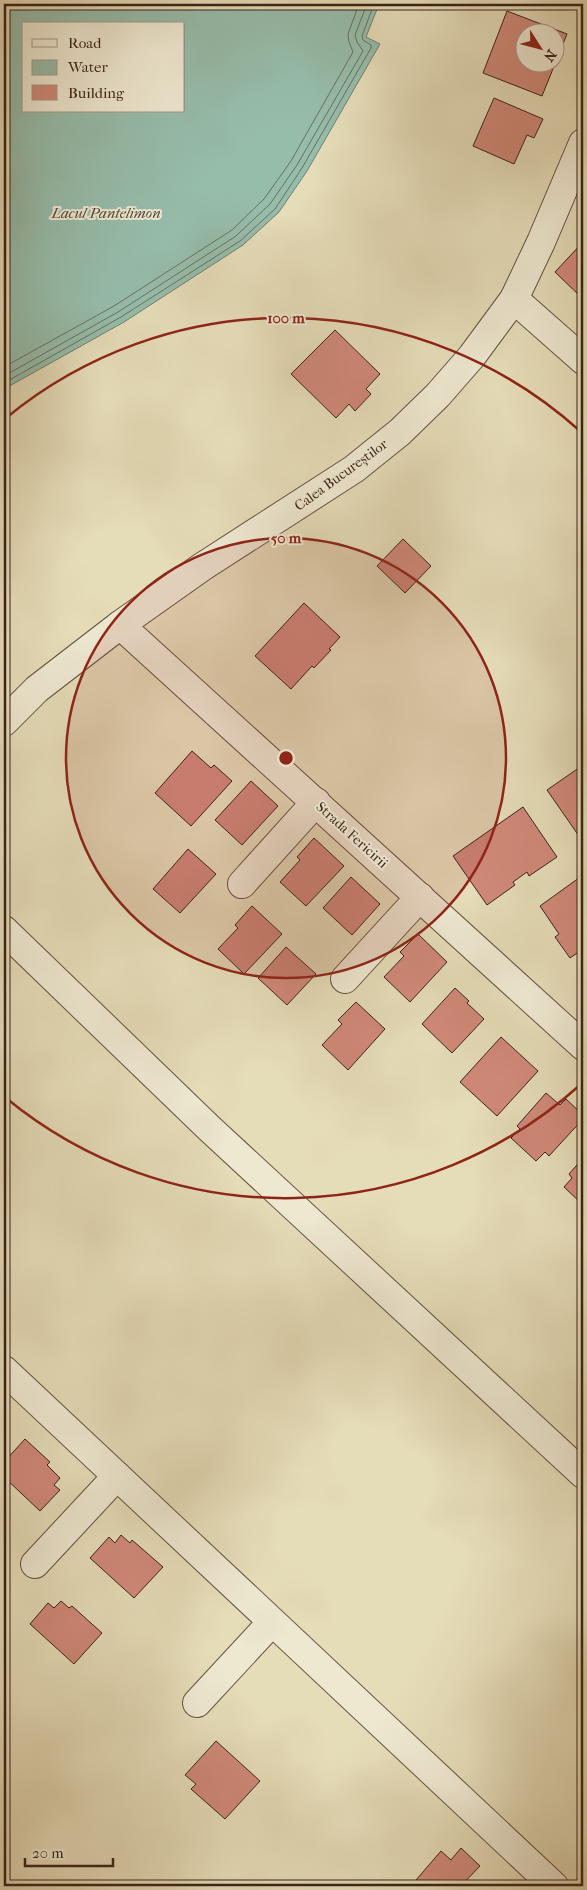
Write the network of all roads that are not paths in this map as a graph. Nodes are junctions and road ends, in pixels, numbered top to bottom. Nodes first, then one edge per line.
1 (583, 143) edge
2 (514, 299) junction
3 (583, 360) edge
4 (120, 625) junction
5 (4, 722) edge
6 (316, 802) junction
7 (242, 884) dead end
8 (420, 897) junction
9 (4, 930) edge
10 (345, 979) dead end
11 (583, 1046) edge
12 (4, 1370) edge
13 (583, 1474) edge
14 (117, 1476) junction
15 (35, 1564) dead end
16 (272, 1622) junction
17 (197, 1703) dead end
18 (554, 1886) edge

1 - 2 street, Calea Bucureștilor
2 - 3 street
2 - 4 street, Calea Bucureștilor
4 - 5 street, Calea Bucureștilor
4 - 6 street, Strada Fericirii
6 - 7 street
6 - 8 street, Strada Fericirii
8 - 10 street
8 - 11 street, Strada Fericirii
9 - 13 street
12 - 14 street
14 - 15 street
14 - 16 street
16 - 17 street
16 - 18 street

